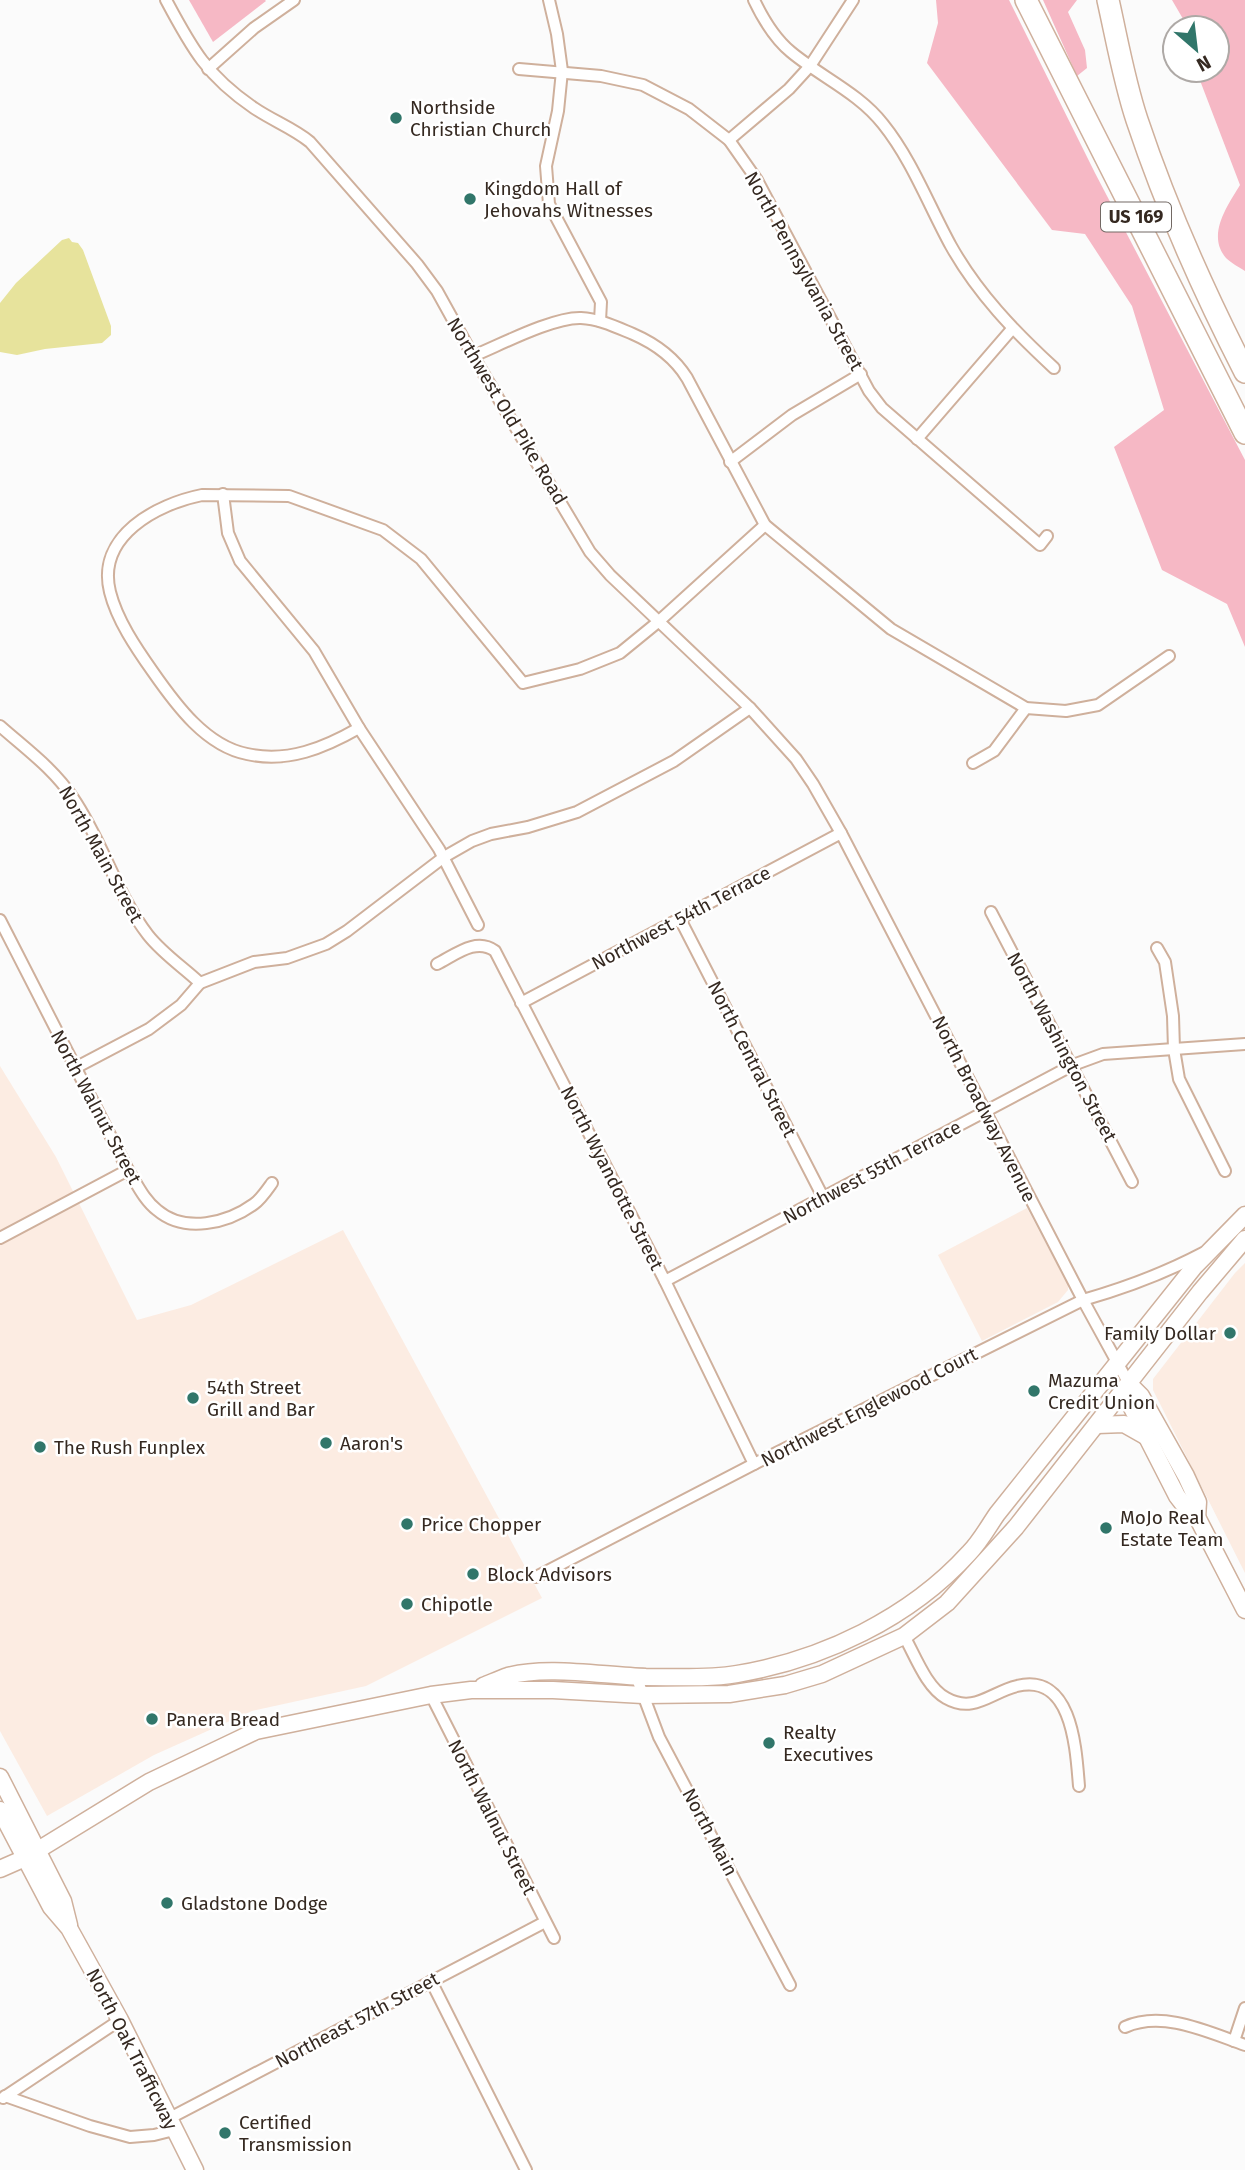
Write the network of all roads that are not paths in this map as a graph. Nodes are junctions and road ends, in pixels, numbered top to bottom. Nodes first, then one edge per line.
1 (166, 0) edge
2 (294, 0) edge
3 (549, 0) edge
4 (754, 0) edge
5 (853, 0) edge
6 (1027, 0) edge
7 (1108, 0) edge
8 (810, 65) junction
9 (208, 69) junction
10 (519, 69) dead end
11 (562, 71) junction
12 (729, 140) junction
13 (600, 321) junction
14 (1012, 329) junction
15 (473, 356) junction
16 (1054, 368) dead end
17 (1245, 372) edge
18 (860, 374) junction
19 (1245, 433) edge
20 (917, 439) junction
21 (730, 462) junction
22 (223, 494) junction
23 (765, 525) junction
24 (1047, 536) dead end
25 (657, 622) junction
26 (1169, 656) dead end
27 (750, 708) junction
28 (1026, 708) junction
29 (0, 726) edge
30 (359, 728) junction
31 (974, 763) dead end
32 (841, 833) junction
33 (443, 857) junction
34 (991, 912) dead end
35 (680, 919) junction
36 (0, 920) edge
37 (478, 925) dead end
38 (1157, 948) dead end
39 (437, 964) dead end
40 (200, 983) junction
41 (521, 1003) junction
42 (1245, 1044) edge
43 (1174, 1049) junction
44 (1073, 1065) junction
45 (75, 1068) junction
46 (985, 1112) junction
47 (128, 1170) junction
48 (1225, 1171) dead end
49 (1132, 1182) dead end
50 (272, 1183) dead end
51 (824, 1199) junction
52 (1245, 1215) edge
53 (0, 1238) edge
54 (1245, 1239) edge
55 (1209, 1250) junction
56 (665, 1281) junction
57 (1083, 1300) junction
58 (1119, 1363) junction
59 (1129, 1384) junction
60 (1097, 1425) junction
61 (1148, 1438) junction
62 (754, 1464) junction
63 (1197, 1517) junction
64 (536, 1577) dead end
65 (1245, 1610) edge
66 (904, 1636) junction
67 (636, 1676) junction
68 (471, 1690) junction
69 (431, 1695) junction
70 (643, 1695) junction
71 (0, 1777) edge
72 (1079, 1786) dead end
73 (0, 1810) edge
74 (31, 1854) junction
75 (0, 1869) edge
76 (545, 1922) junction
77 (554, 1938) dead end
78 (431, 1981) junction
79 (790, 1985) dead end
80 (1245, 2008) edge
81 (120, 2020) junction
82 (1125, 2027) dead end
83 (1239, 2043) edge
84 (3, 2098) edge
85 (171, 2124) junction
86 (195, 2170) edge
87 (526, 2170) edge

1 - 9 street, Northwest Old Pike Road
2 - 9 street
3 - 11 street
4 - 8 street
5 - 8 street
6 - 19 highway, US 169
7 - 17 highway, US 169
8 - 12 street
8 - 14 street
9 - 15 street, Northwest Old Pike Road
10 - 11 street, North Pennsylvania Street
11 - 12 street, North Pennsylvania Street
11 - 13 street
12 - 18 street, North Pennsylvania Street
13 - 15 street
13 - 21 street
14 - 16 street
14 - 20 street
15 - 25 street, Northwest Old Pike Road
18 - 20 street, North Pennsylvania Street
18 - 21 street
20 - 24 street, North Pennsylvania Street
21 - 23 street
22 - 25 street
22 - 30 street
22 - 30 street
23 - 25 street
23 - 28 street
25 - 27 street, Northwest Old Pike Road
26 - 28 street
27 - 32 street, Northwest Old Pike Road
27 - 33 street
28 - 31 street
29 - 40 street, North Main Street
30 - 33 street
32 - 35 street, Northwest 54th Terrace
32 - 46 street, North Broadway Avenue
33 - 37 street
33 - 40 street
34 - 44 street, North Washington Street
35 - 41 street, Northwest 54th Terrace
35 - 51 street, North Central Street
36 - 45 street, North Walnut Street
38 - 43 street
39 - 41 street, North Wyandotte Street
40 - 45 street
41 - 56 street, North Wyandotte Street
42 - 43 street, Northwest 55th Terrace
43 - 44 street, Northwest 55th Terrace
43 - 48 street
44 - 46 street, Northwest 55th Terrace
44 - 49 street, North Washington Street
45 - 47 street, North Walnut Street
46 - 51 street, Northwest 55th Terrace
46 - 57 street, North Broadway Avenue
47 - 50 street, North Walnut Street
47 - 53 street
51 - 56 street, Northwest 55th Terrace
52 - 55 main road
54 - 59 main road
55 - 57 street, Northwest Englewood Court
55 - 58 main road
56 - 62 street, North Wyandotte Street
57 - 58 street, North Broadway Avenue
57 - 62 street, Northwest Englewood Court
58 - 59 street, North Broadway Avenue
58 - 67 main road
59 - 60 main road
59 - 61 main road, North Broadway Avenue
59 - 63 main road, North Broadway Avenue
60 - 61 main road
60 - 66 main road
61 - 63 main road, North Broadway Avenue
62 - 64 street, Northwest Englewood Court
63 - 65 main road, North Broadway Avenue
66 - 70 main road
66 - 72 street
67 - 68 main road
67 - 70 street, North Main
68 - 69 main road
68 - 70 main road
69 - 74 main road
69 - 76 street, North Walnut Street
70 - 79 street, North Main
71 - 74 main road, North Oak Trafficway
73 - 74 main road, North Oak Trafficway
74 - 75 main road
74 - 81 main road, North Oak Trafficway
76 - 77 street, North Walnut Street
76 - 78 street, Northeast 57th Street
78 - 85 street, Northeast 57th Street
78 - 87 street
80 - 83 street
81 - 84 street
81 - 85 main road, North Oak Trafficway
82 - 83 street
84 - 85 street, Northeast 57th Street
85 - 86 main road, North Oak Trafficway

